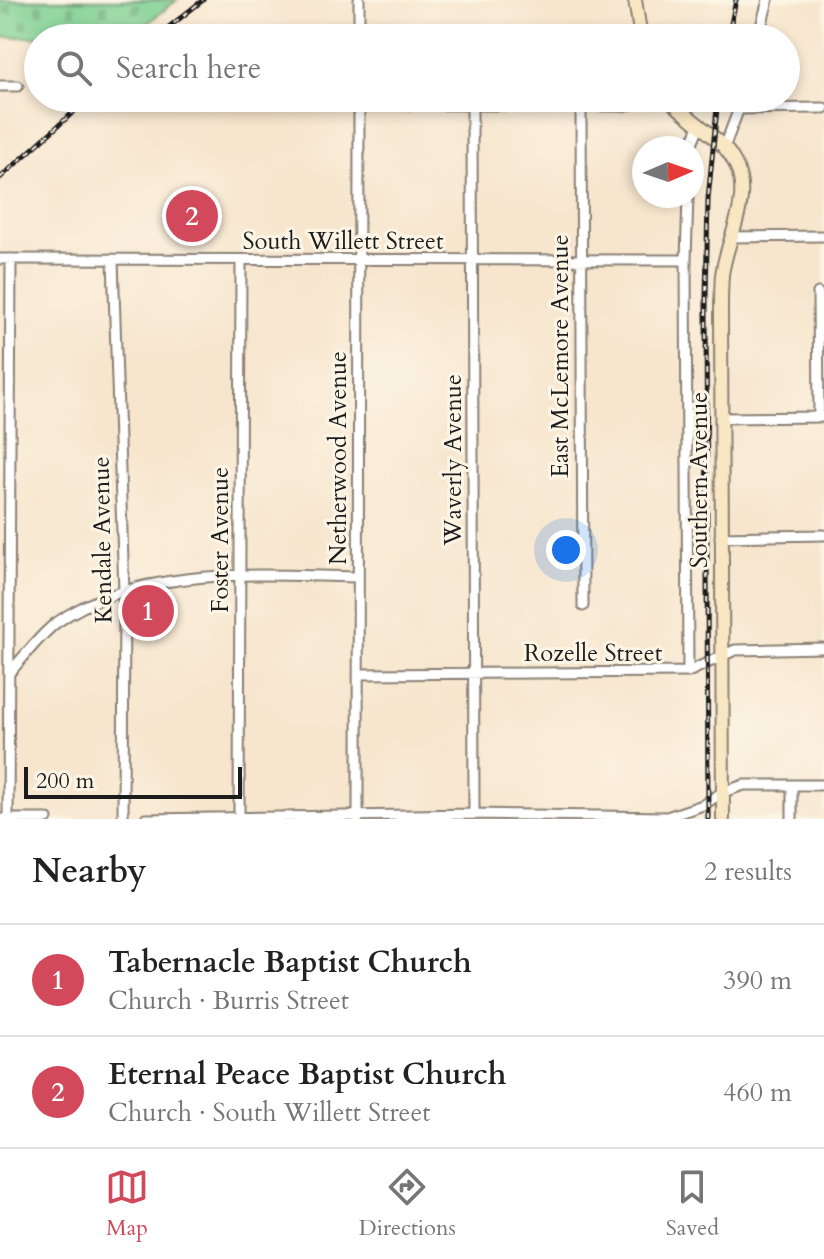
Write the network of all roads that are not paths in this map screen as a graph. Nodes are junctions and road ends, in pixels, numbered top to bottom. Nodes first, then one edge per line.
1 (359, 0) edge
2 (635, 0) edge
3 (768, 0) edge
4 (359, 24) edge
5 (639, 24) edge
6 (762, 24) edge
7 (0, 86) edge
8 (18, 86) dead end
9 (800, 108) edge
10 (824, 108) edge
11 (359, 112) edge
12 (472, 112) edge
13 (581, 112) edge
14 (684, 112) edge
15 (739, 112) edge
16 (699, 126) junction
17 (695, 136) edge
18 (724, 148) junction
19 (688, 208) edge
20 (824, 236) edge
21 (731, 237) junction
22 (5, 259) edge
23 (113, 260) junction
24 (241, 260) junction
25 (686, 260) junction
26 (359, 261) junction
27 (473, 261) junction
28 (582, 262) junction
29 (818, 293) dead end
30 (822, 417) edge
31 (721, 418) junction
32 (824, 535) edge
33 (720, 537) junction
34 (239, 575) junction
35 (358, 577) junction
36 (124, 592) junction
37 (583, 606) dead end
38 (824, 648) edge
39 (722, 656) junction
40 (10, 672) junction
41 (688, 672) junction
42 (358, 674) junction
43 (474, 674) junction
44 (824, 785) edge
45 (792, 786) junction
46 (723, 792) junction
47 (474, 814) junction
48 (239, 818) edge
49 (358, 818) edge
50 (0, 819) edge
51 (8, 819) edge
52 (47, 819) edge
53 (123, 819) edge
54 (145, 819) edge
55 (723, 819) edge
56 (792, 819) edge

1 - 4 street
2 - 5 main road
3 - 6 street
7 - 8 street
9 - 10 street
11 - 26 street, Netherwood Avenue
12 - 27 street, Waverly Avenue
13 - 28 street, East McLemore Avenue
14 - 16 main road
15 - 18 street
16 - 17 street
16 - 18 main road, Southern Avenue
18 - 21 main road, Southern Avenue
19 - 25 street, Southern Avenue
20 - 21 street
21 - 31 main road, Southern Avenue
22 - 23 street, South Willett Street
22 - 40 street
23 - 24 street, South Willett Street
23 - 36 street, Kendale Avenue
24 - 26 street, South Willett Street
24 - 34 street, Foster Avenue
25 - 28 street, South Willett Street
25 - 41 street, Southern Avenue
26 - 27 street, South Willett Street
26 - 35 street, Netherwood Avenue
27 - 28 street, South Willett Street
27 - 43 street, Waverly Avenue
28 - 37 street, East McLemore Avenue
29 - 30 street
30 - 31 street
31 - 33 main road, Southern Avenue
32 - 33 street
33 - 39 main road, Southern Avenue
34 - 35 street
34 - 36 street
34 - 48 street, Foster Avenue
35 - 42 street, Netherwood Avenue
36 - 40 street
36 - 53 street, Kendale Avenue
38 - 39 street, Rozelle Street
39 - 41 street, Rozelle Street
39 - 46 main road, Southern Avenue
40 - 51 street
41 - 43 street, Rozelle Street
42 - 43 street, Rozelle Street
42 - 49 street, Netherwood Avenue
43 - 47 street, Waverly Avenue
44 - 45 street
45 - 46 street
45 - 56 street
46 - 47 street
46 - 55 main road, Southern Avenue
47 - 49 street
48 - 49 street
48 - 54 street
50 - 51 street
51 - 52 street

